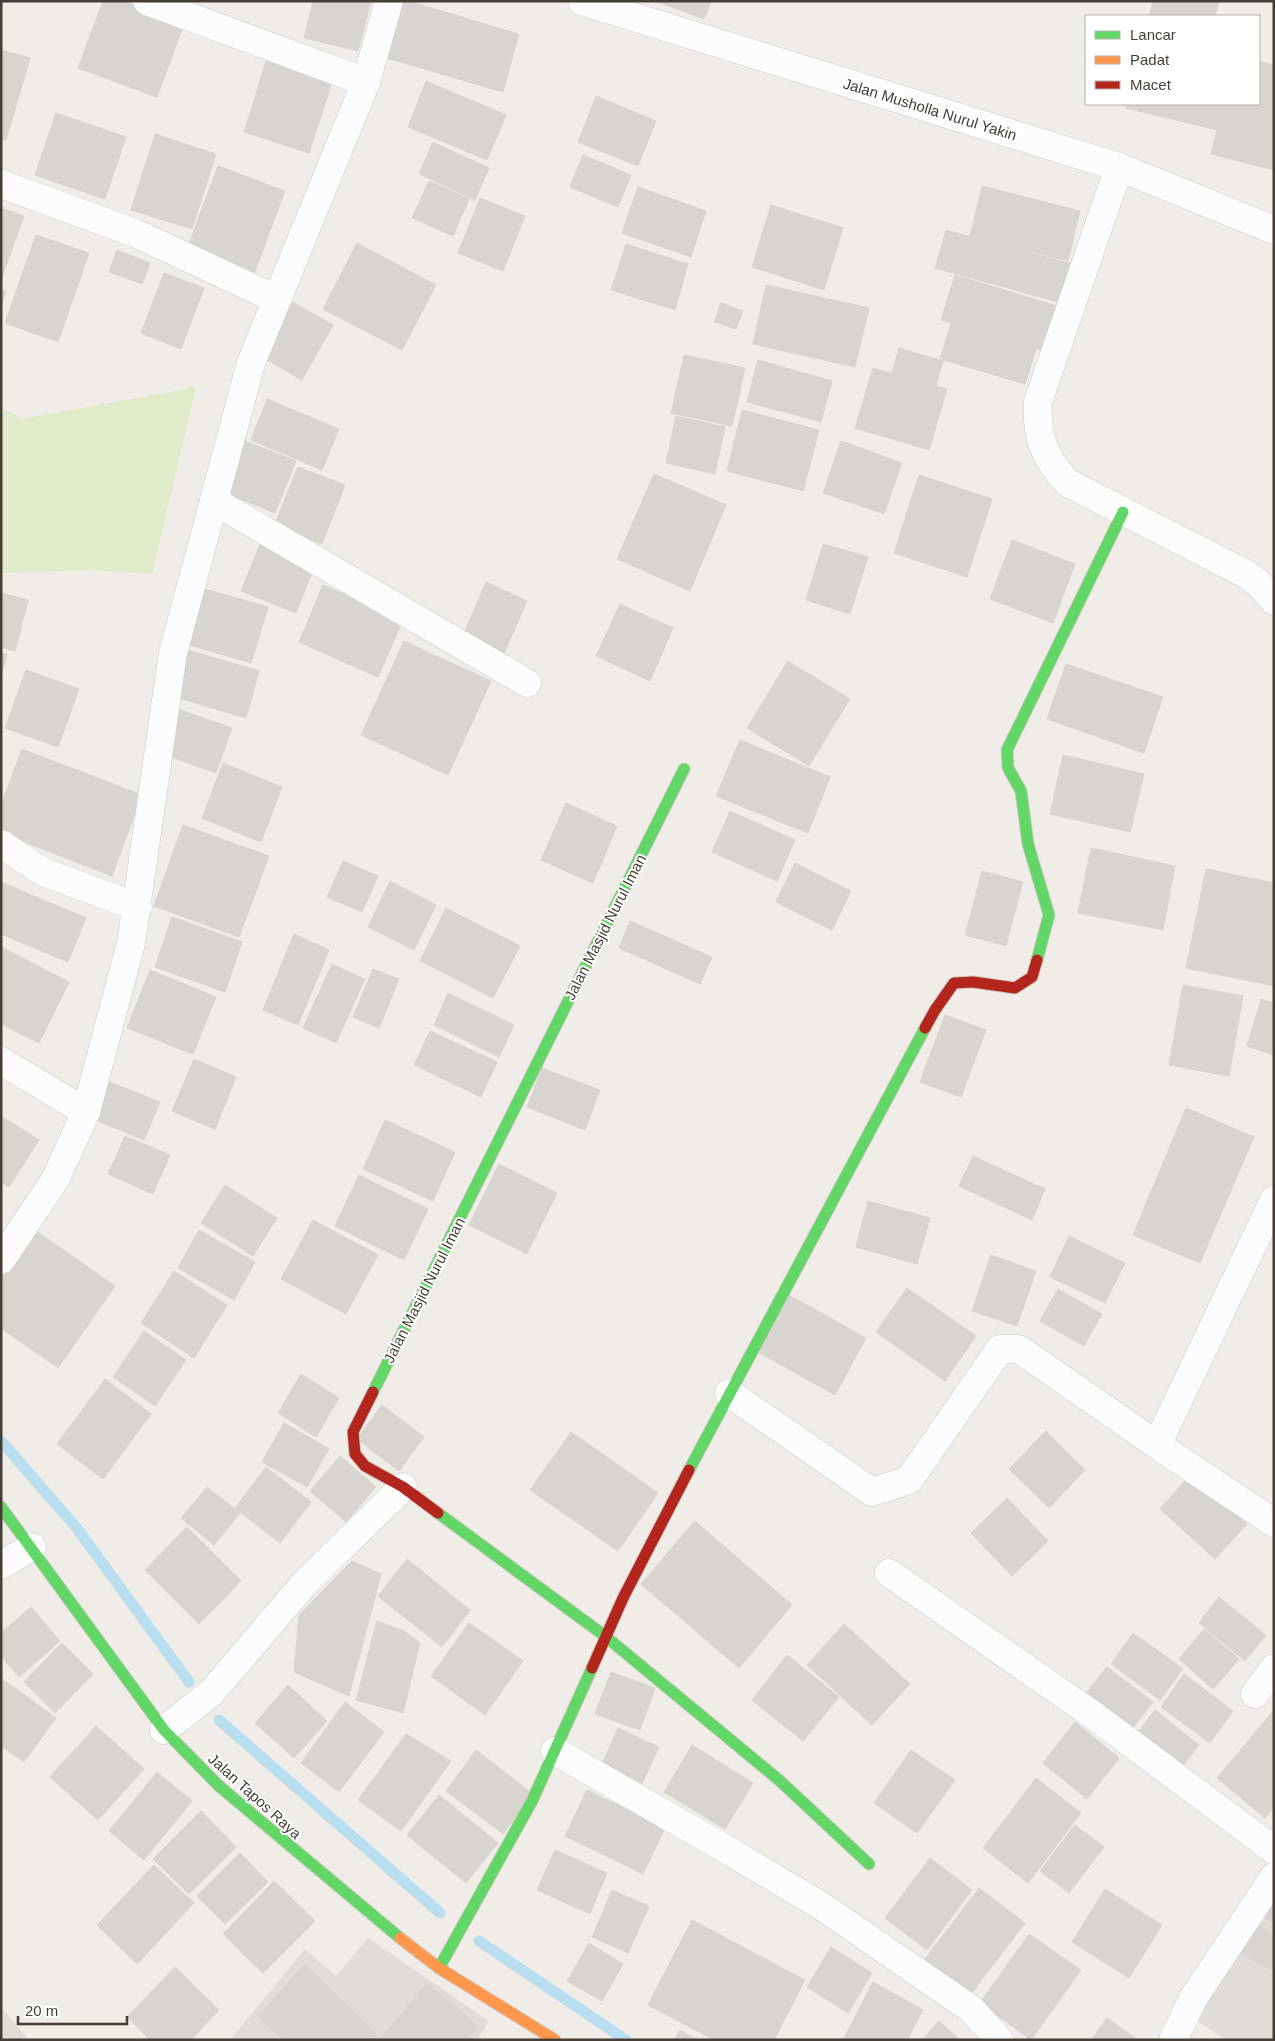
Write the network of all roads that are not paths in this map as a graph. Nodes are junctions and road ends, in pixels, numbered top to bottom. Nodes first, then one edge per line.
1 (147, 1) edge
2 (389, 1) edge
3 (582, 1) edge
4 (366, 82) junction
5 (1119, 167) junction
6 (1, 184) edge
7 (1274, 230) edge
8 (276, 299) junction
9 (214, 501) junction
10 (1123, 512) junction
11 (1274, 602) edge
12 (527, 683) dead end
13 (684, 769) dead end
14 (1, 844) edge
15 (138, 907) junction
16 (1, 1061) edge
17 (86, 1112) junction
18 (1274, 1200) edge
19 (1, 1260) edge
20 (729, 1393) junction
21 (1157, 1445) junction
22 (403, 1486) junction
23 (1, 1507) edge
24 (1274, 1523) edge
25 (32, 1547) junction
26 (1, 1565) edge
27 (889, 1573) dead end
28 (605, 1636) junction
29 (1274, 1668) edge
30 (1255, 1694) dead end
31 (164, 1730) junction
32 (554, 1751) junction
33 (1274, 1850) edge
34 (869, 1864) dead end
35 (1274, 1877) edge
36 (439, 1968) junction
37 (555, 2040) edge
38 (999, 2040) edge
39 (1173, 2040) edge

1 - 4 street
2 - 4 street
3 - 5 street, Jalan Musholla Nurul Yakin
4 - 8 street
5 - 7 street, Jalan Musholla Nurul Yakin
5 - 10 street
6 - 8 street
8 - 9 street
9 - 12 street
9 - 15 street
10 - 11 street
10 - 20 street
13 - 22 street, Jalan Masjid Nurul Iman
14 - 15 street
15 - 17 street
16 - 17 street
17 - 19 street
18 - 21 street
20 - 21 street
20 - 28 street
21 - 24 street
22 - 28 street, Jalan Masjid Nurul Iman
22 - 31 street
23 - 25 street, Jalan Tapos Raya
25 - 26 street
25 - 31 street, Jalan Tapos Raya
27 - 33 street
28 - 32 street
28 - 34 street, Jalan Masjid Nurul Iman
29 - 30 street
31 - 36 street, Jalan Tapos Raya
32 - 36 street
32 - 38 street
35 - 39 street
36 - 37 street, Jalan Tapos Raya

